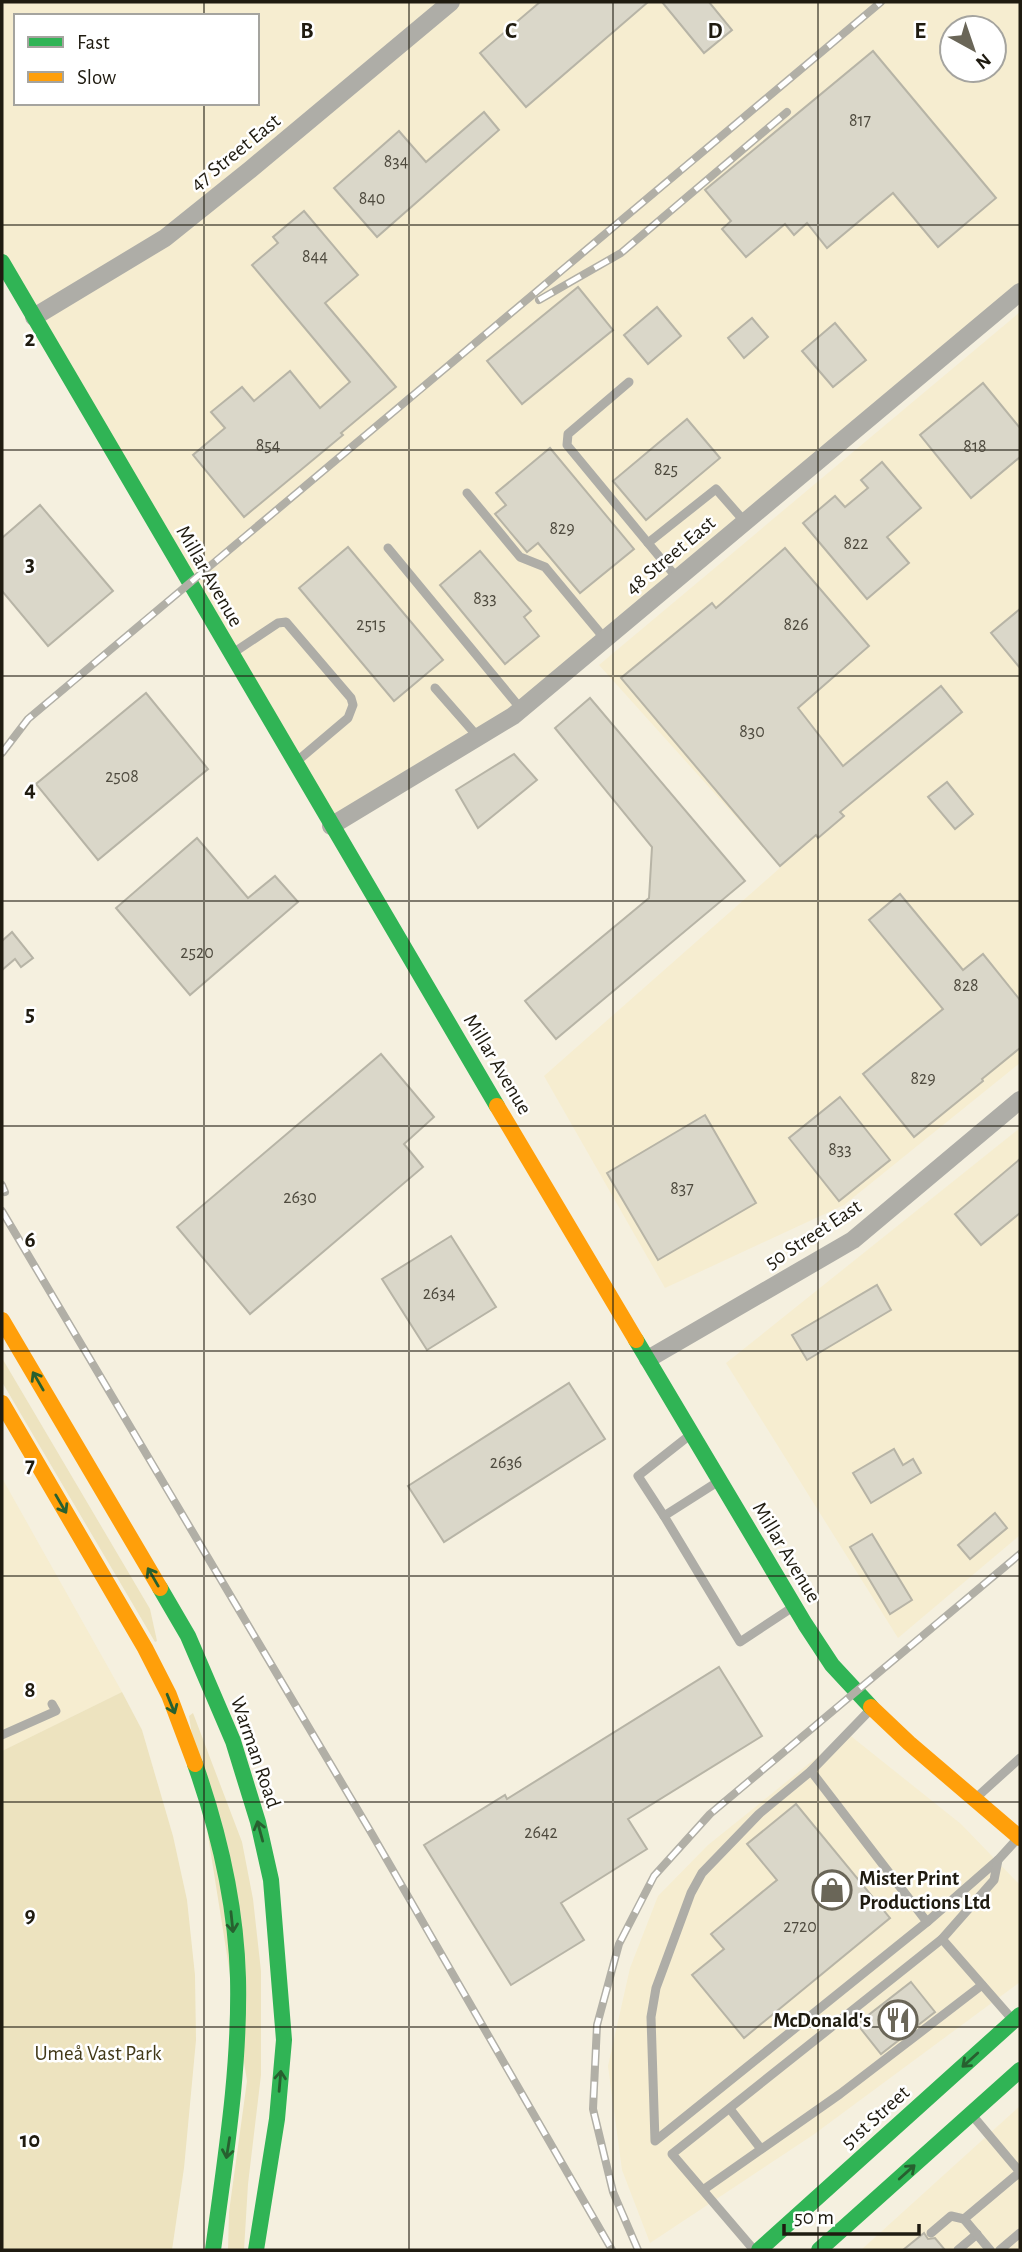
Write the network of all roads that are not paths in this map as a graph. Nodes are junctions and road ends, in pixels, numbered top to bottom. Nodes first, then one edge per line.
1 (451, 2) edge
2 (2, 262) edge
3 (1020, 292) edge
4 (34, 317) junction
5 (629, 382) dead end
6 (467, 493) dead end
7 (745, 522) junction
8 (648, 543) junction
9 (388, 548) dead end
10 (677, 578) junction
11 (606, 639) junction
12 (231, 654) junction
13 (435, 688) dead end
14 (521, 709) junction
15 (478, 737) junction
16 (295, 764) junction
17 (331, 826) junction
18 (1020, 1100) edge
19 (2, 1320) edge
20 (648, 1359) junction
21 (2, 1404) edge
22 (692, 1433) junction
23 (720, 1480) junction
24 (664, 1516) junction
25 (794, 1606) junction
26 (51, 1704) dead end
27 (872, 1708) junction
28 (2, 1735) edge
29 (1020, 1758) edge
30 (811, 1770) junction
31 (975, 1799) junction
32 (1020, 1837) edge
33 (998, 1860) junction
34 (927, 1922) junction
35 (942, 1939) junction
36 (982, 1985) junction
37 (1017, 2018) edge
38 (1020, 2070) edge
39 (730, 2109) junction
40 (971, 2114) junction
41 (761, 2149) junction
42 (1020, 2172) edge
43 (703, 2190) junction
44 (964, 2219) junction
45 (1020, 2232) edge
46 (931, 2233) dead end
47 (976, 2234) junction
48 (987, 2249) edge
49 (213, 2250) edge
50 (256, 2250) edge
51 (756, 2250) edge
52 (820, 2250) edge
53 (958, 2250) edge
54 (1000, 2250) edge

1 - 4 street, 47 Street East
2 - 4 main road, Millar Avenue
3 - 7 street, 48 Street East
4 - 12 main road, Millar Avenue
5 - 8 lane
6 - 11 lane
7 - 8 lane
7 - 10 street, 48 Street East
8 - 10 lane
9 - 14 lane
10 - 11 street, 48 Street East
11 - 14 street, 48 Street East
12 - 16 main road, Millar Avenue
12 - 16 lane
13 - 15 lane
14 - 15 street, 48 Street East
15 - 17 street, 48 Street East
16 - 17 main road, Millar Avenue
17 - 20 main road, Millar Avenue
18 - 20 street, 50 Street East
50 -> 19 main road, Warman Road
20 - 22 main road, Millar Avenue
21 -> 49 main road
22 - 23 main road, Millar Avenue
22 - 24 lane
23 - 24 lane
23 - 25 main road, Millar Avenue
24 - 25 lane
25 - 27 main road, Millar Avenue
26 - 28 lane
27 - 30 lane
27 - 31 main road, Millar Avenue
29 - 31 lane
30 - 34 lane
30 - 34 lane
31 - 32 main road, Millar Avenue
32 - 33 lane
33 - 34 lane
33 - 35 lane
35 - 36 lane
35 - 39 lane
36 - 37 lane
36 - 41 lane
37 -> 51 main road, 51st Street
38 - 40 main road
39 - 41 lane
39 - 43 lane
40 - 42 lane
52 -> 40 main road
41 - 43 lane
42 - 44 lane
43 - 51 lane
44 - 46 lane
44 - 47 lane
45 - 54 lane
47 - 48 lane
47 - 53 lane

